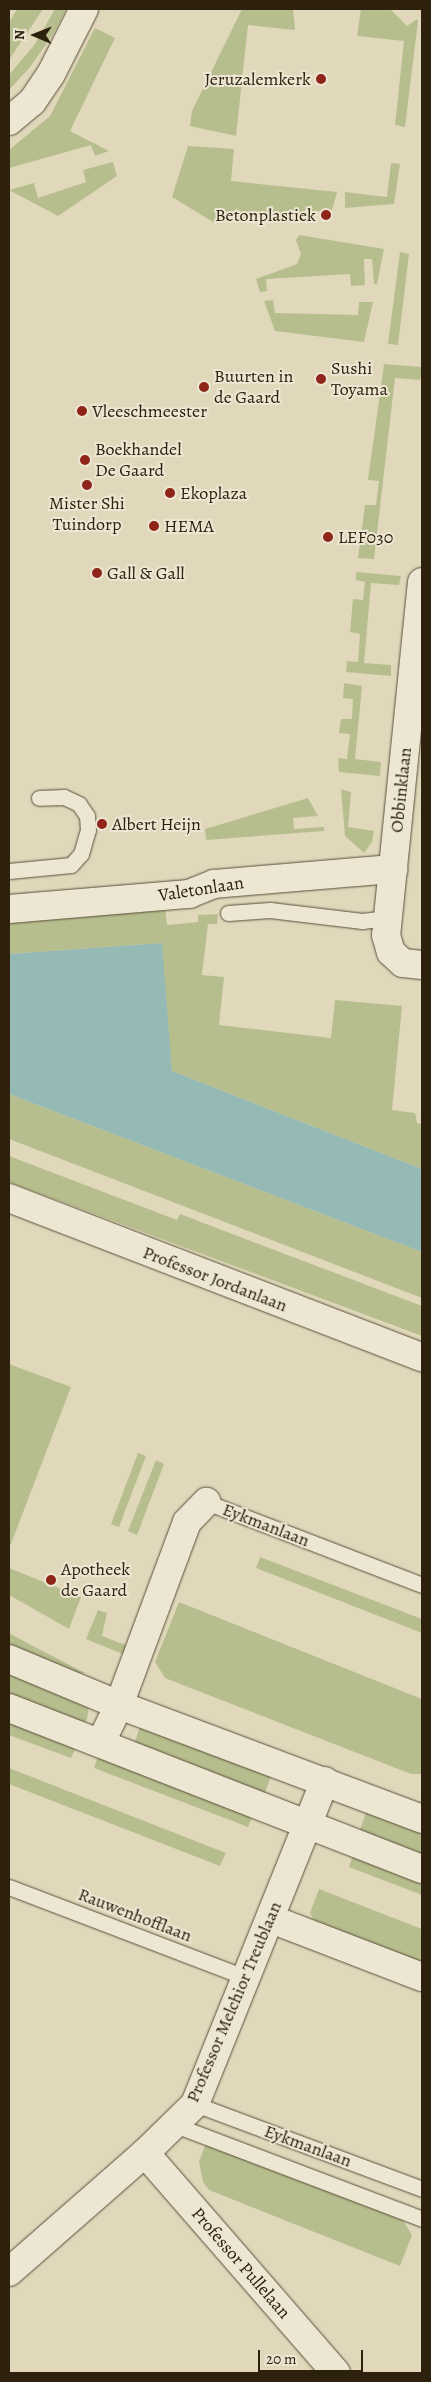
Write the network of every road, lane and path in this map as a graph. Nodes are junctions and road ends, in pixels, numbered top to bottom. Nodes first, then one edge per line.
1 (84, 9) edge
2 (9, 121) edge
3 (422, 582) edge
4 (39, 798) dead end
5 (392, 869) junction
6 (9, 870) edge
7 (9, 909) edge
8 (228, 913) dead end
9 (388, 918) junction
10 (412, 964) edge
11 (9, 1198) edge
12 (422, 1357) edge
13 (206, 1502) joint
14 (422, 1585) edge
15 (9, 1659) edge
16 (118, 1705) junction
17 (9, 1708) edge
18 (101, 1742) junction
19 (325, 1781) junction
20 (422, 1819) edge
21 (307, 1824) junction
22 (422, 1869) edge
23 (9, 1887) edge
24 (271, 1919) junction
25 (422, 1977) edge
26 (247, 1978) junction
27 (194, 2104) junction
28 (175, 2125) junction
29 (145, 2153) junction
30 (422, 2188) edge
31 (422, 2219) edge
32 (9, 2272) edge
33 (336, 2373) edge

1 - 2 street
3 - 5 street, Obbinklaan
4 - 6 lane
5 - 7 street, Valetonlaan
5 - 9 street, Obbinklaan
8 - 9 lane
9 - 10 street, Obbinklaan
11 - 12 street, Professor Jordanlaan
13 - 14 lane, Eykmanlaan
13 - 16 street, Eykmanlaan
15 - 16 street
16 - 18 street, Eykmanlaan
16 - 19 street
17 - 18 street
18 - 21 street
19 - 20 street
19 - 21 street, Professor Melchior Treublaan
21 - 22 street
21 - 24 street, Professor Melchior Treublaan
23 - 26 lane, Rauwenhofflaan
24 - 25 street
24 - 26 street, Professor Melchior Treublaan
26 - 27 street, Professor Melchior Treublaan
27 - 28 street, Professor Melchior Treublaan
27 - 30 lane, Eykmanlaan
28 - 29 street, Professor Melchior Treublaan
28 - 31 lane
29 - 32 street, Professor Melchior Treublaan
29 - 33 street, Professor Pullelaan

